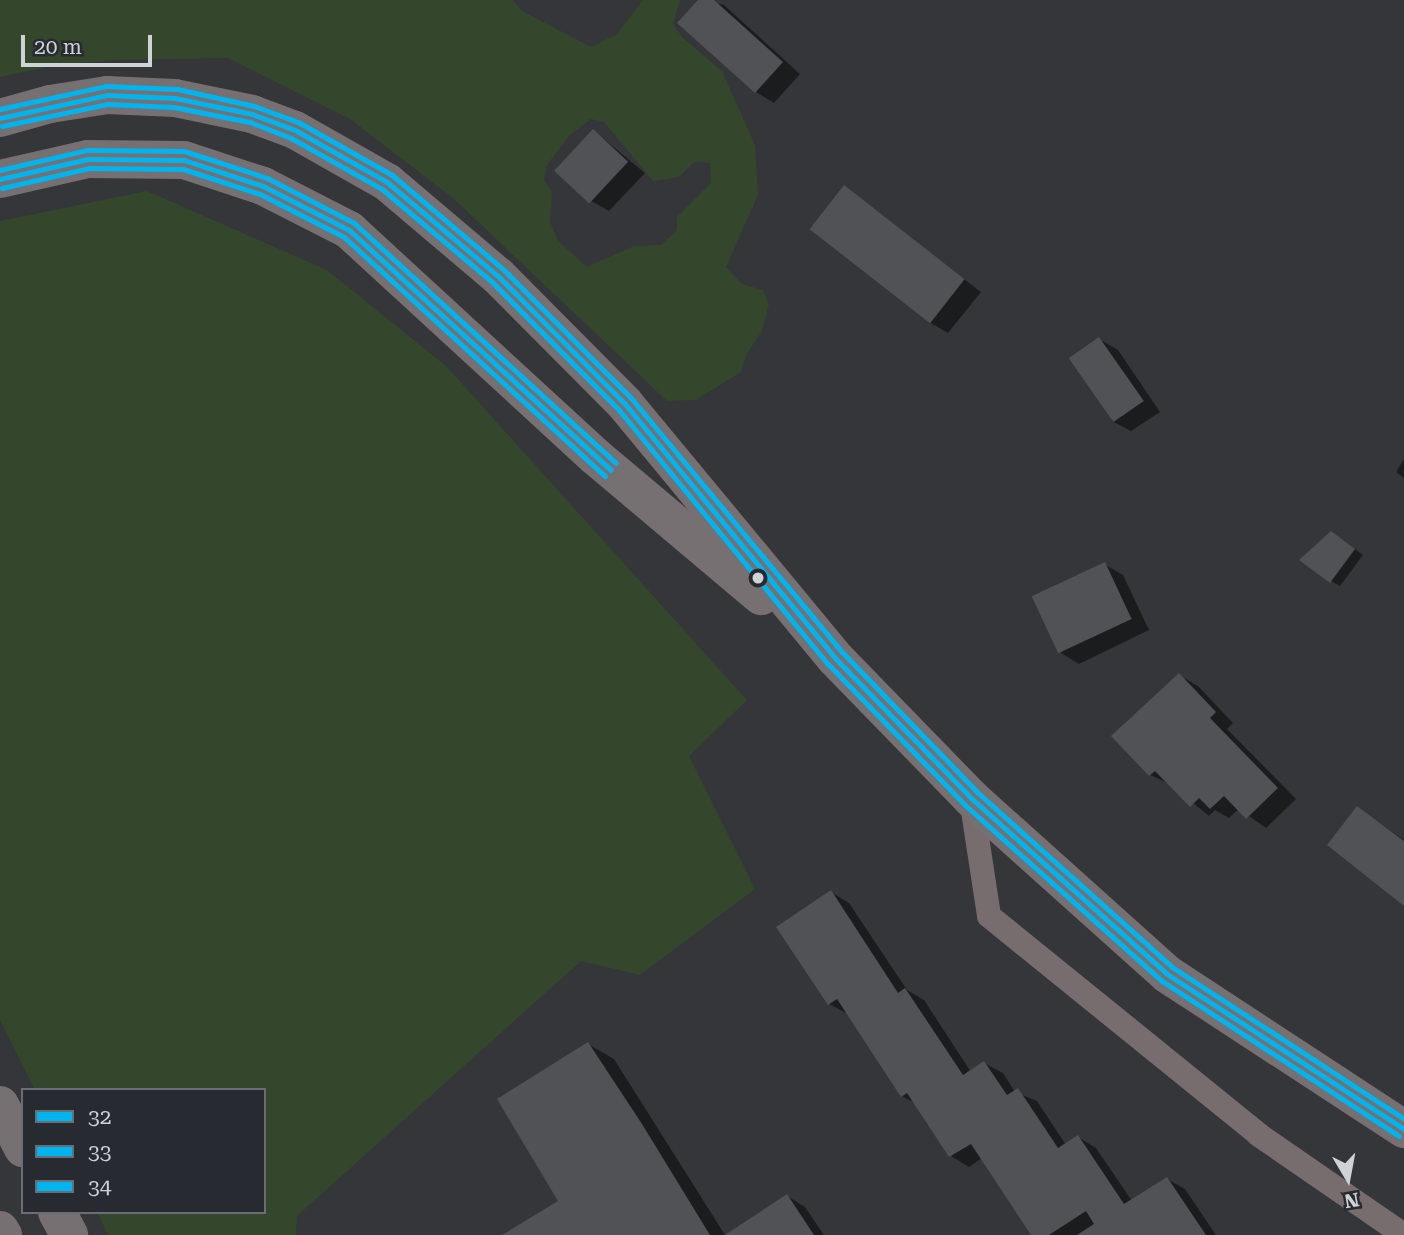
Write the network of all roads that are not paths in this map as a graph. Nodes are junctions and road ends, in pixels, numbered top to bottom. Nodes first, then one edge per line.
1 (0, 118) edge
2 (0, 179) edge
3 (835, 658) junction
4 (971, 798) junction
5 (0, 1105) edge
6 (1404, 1129) edge
7 (21, 1144) edge
8 (58, 1214) edge
9 (0, 1230) edge
10 (3, 1235) edge
11 (69, 1235) edge
12 (1404, 1235) edge

1 - 3 highway
2 - 3 highway
3 - 4 highway
4 - 6 highway
4 - 12 lane
5 - 7 highway
8 - 11 highway
9 - 10 highway

